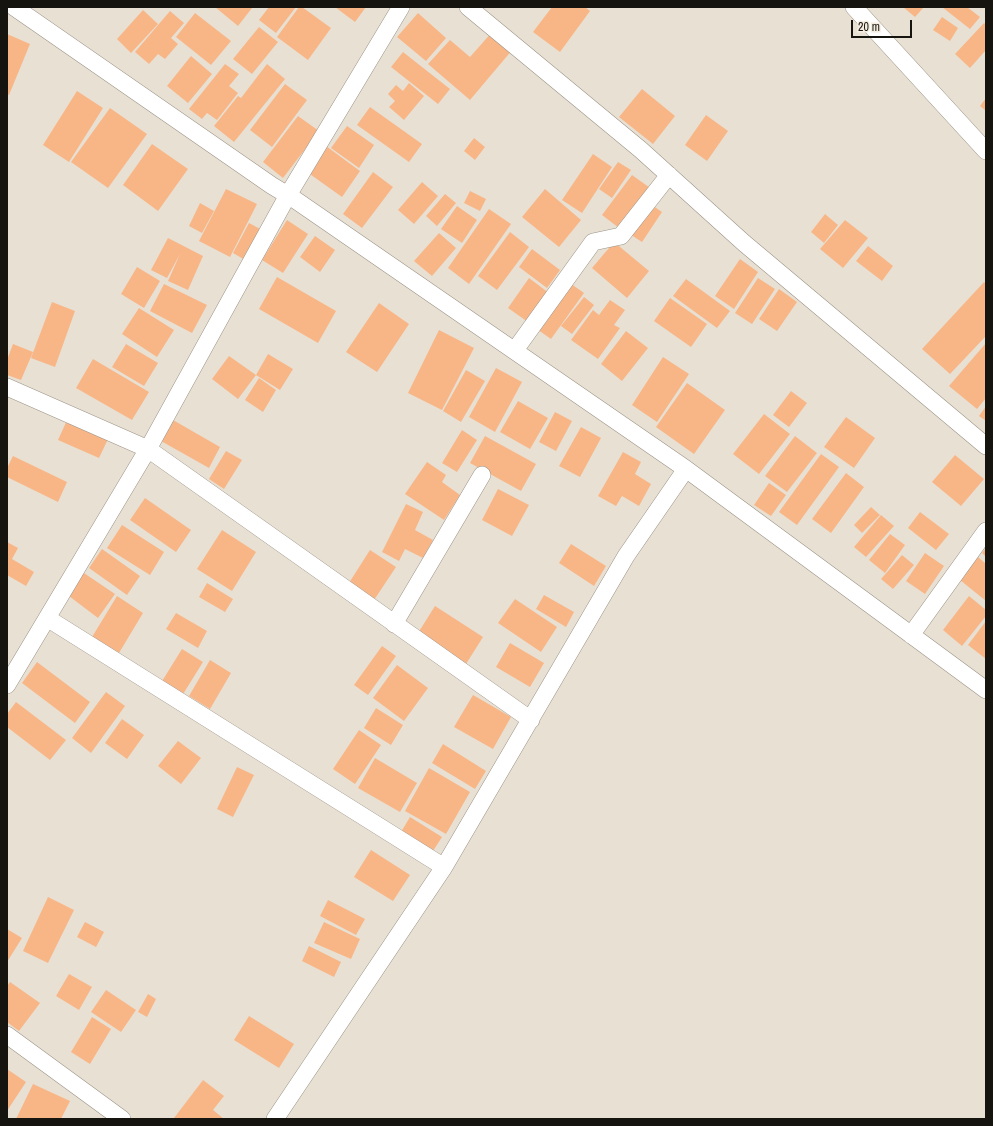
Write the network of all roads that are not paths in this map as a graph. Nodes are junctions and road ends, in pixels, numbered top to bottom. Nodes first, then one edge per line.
1 (14, 7) edge
2 (401, 7) edge
3 (468, 7) edge
4 (854, 7) edge
5 (986, 151) edge
6 (669, 175) junction
7 (288, 195) junction
8 (514, 350) junction
9 (7, 386) edge
10 (986, 446) edge
11 (148, 449) junction
12 (686, 469) junction
13 (482, 475) dead end
14 (986, 531) edge
15 (47, 618) junction
16 (394, 624) junction
17 (911, 635) junction
18 (7, 685) edge
19 (986, 690) edge
20 (531, 720) junction
21 (444, 867) junction
22 (7, 1035) edge
23 (122, 1119) edge
24 (275, 1119) edge

1 - 7 street
2 - 7 street
3 - 6 street
4 - 5 street
6 - 8 street
6 - 10 street
7 - 8 street
7 - 11 street
8 - 12 street
9 - 11 street
11 - 15 street
11 - 16 street
12 - 17 street
12 - 20 street
13 - 16 street
14 - 17 street
15 - 18 street
15 - 21 street
16 - 20 street
17 - 19 street
20 - 21 street
21 - 24 street
22 - 23 street

